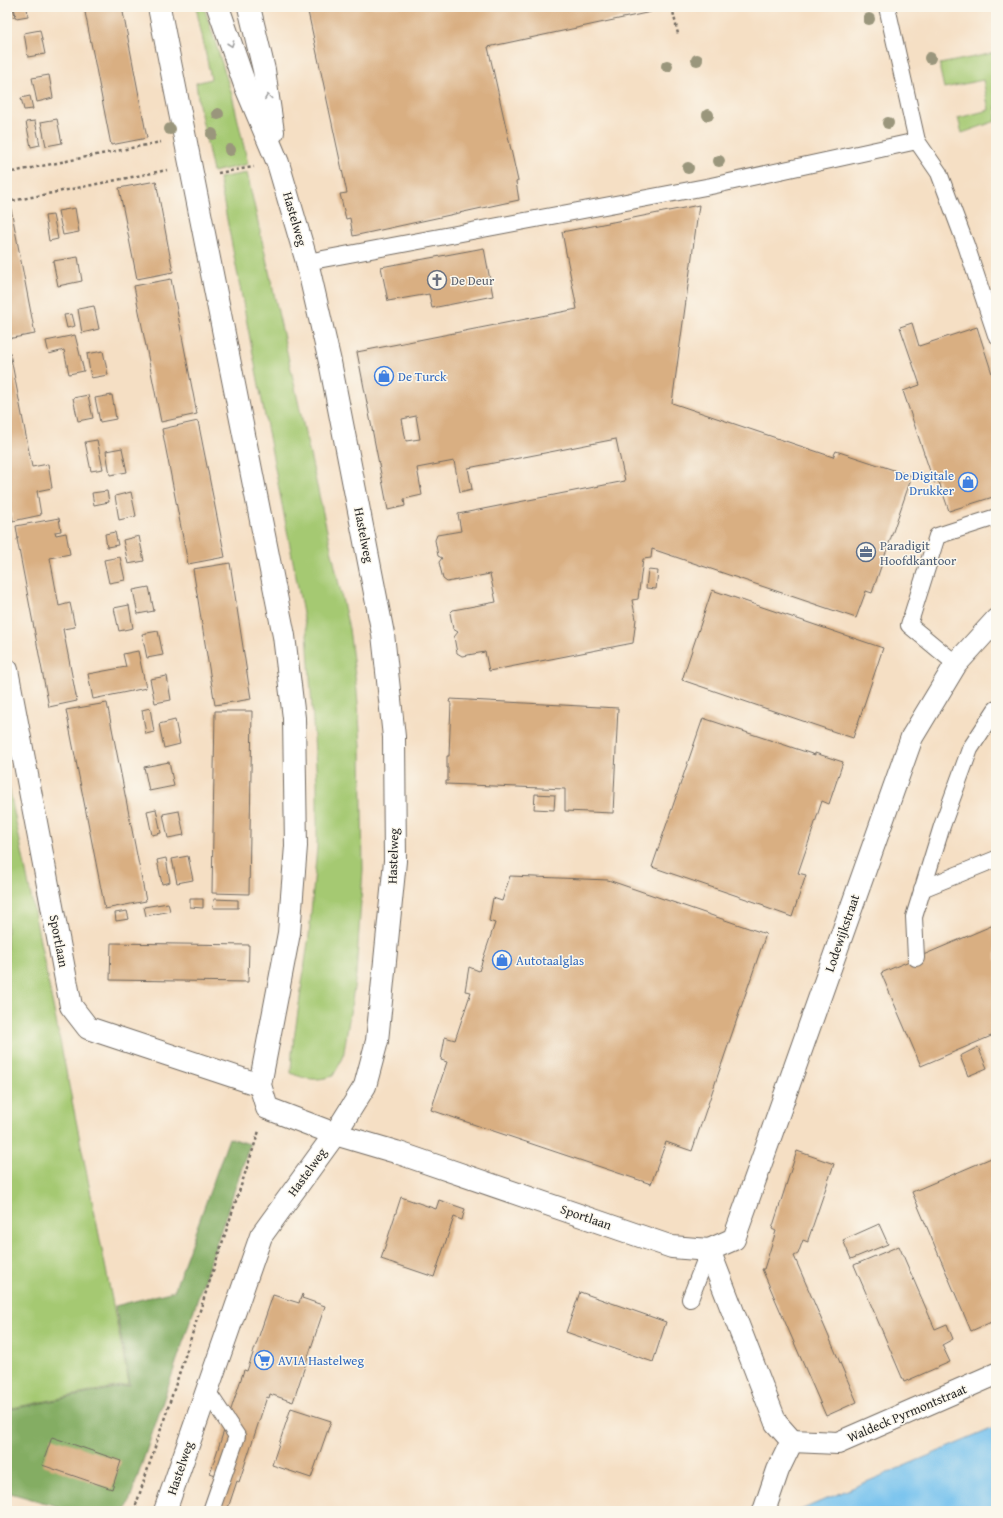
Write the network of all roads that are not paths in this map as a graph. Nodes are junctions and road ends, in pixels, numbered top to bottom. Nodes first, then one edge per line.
1 (160, 7) edge
2 (218, 7) edge
3 (249, 7) edge
4 (887, 7) edge
5 (917, 141) junction
6 (278, 163) junction
7 (307, 262) junction
8 (996, 335) edge
9 (996, 517) edge
10 (996, 620) edge
11 (956, 664) junction
12 (7, 670) edge
13 (996, 708) edge
14 (996, 859) edge
15 (922, 889) junction
16 (916, 958) dead end
17 (260, 1085) junction
18 (335, 1134) junction
19 (709, 1250) junction
20 (690, 1299) dead end
21 (996, 1374) edge
22 (207, 1391) junction
23 (792, 1441) junction
24 (165, 1511) edge
25 (211, 1511) edge
26 (764, 1511) edge

1 - 17 street
2 -> 6 street, Hastelweg
6 -> 3 street, Hastelweg
4 - 5 lane
5 - 7 lane
5 - 8 lane
6 - 7 street, Hastelweg
7 - 18 street, Hastelweg
9 - 11 lane
10 - 11 street, Lodewijkstraat
11 - 19 street, Lodewijkstraat
12 - 17 street, Sportlaan
13 - 15 lane
14 - 15 lane
15 - 16 lane
17 - 18 street, Sportlaan
18 - 19 street, Sportlaan
18 - 22 street, Hastelweg
19 - 20 lane
19 - 23 street
21 - 23 street, Waldeck Pyrmontstraat
22 - 24 street, Hastelweg
22 - 25 lane
23 - 26 street

